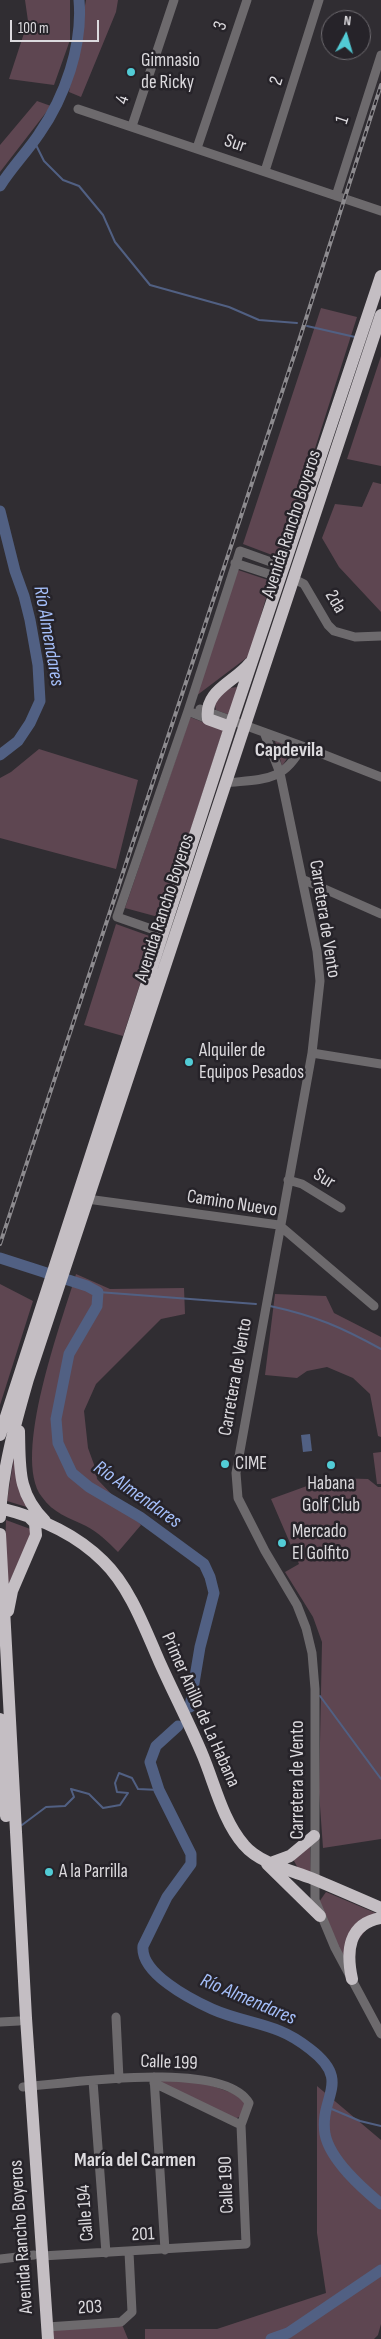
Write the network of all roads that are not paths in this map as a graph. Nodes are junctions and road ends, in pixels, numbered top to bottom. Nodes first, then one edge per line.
1 (174, 0) edge
2 (247, 0) edge
3 (318, 0) edge
4 (381, 55) edge
5 (78, 109) dead end
6 (132, 126) junction
7 (197, 148) junction
8 (266, 171) junction
9 (336, 196) junction
10 (381, 211) edge
11 (381, 276) edge
12 (381, 315) edge
13 (368, 333) junction
14 (235, 563) junction
15 (286, 574) junction
16 (381, 636) edge
17 (254, 657) junction
18 (205, 711) junction
19 (188, 712) junction
20 (236, 724) junction
21 (264, 732) junction
22 (302, 746) junction
23 (280, 774) junction
24 (381, 777) edge
25 (225, 783) junction
26 (302, 880) junction
27 (381, 914) edge
28 (164, 933) junction
29 (312, 1053) junction
30 (381, 1064) edge
31 (288, 1180) junction
32 (87, 1198) junction
33 (341, 1208) dead end
34 (280, 1226) junction
35 (68, 1241) junction
36 (374, 1306) dead end
37 (14, 1408) junction
38 (0, 1424) edge
39 (0, 1435) edge
40 (0, 1508) edge
41 (0, 1517) edge
42 (29, 1517) junction
43 (48, 1525) junction
44 (62, 1532) junction
45 (0, 1534) edge
46 (31, 1548) junction
47 (5, 1641) junction
48 (0, 1719) edge
49 (314, 1836) junction
50 (258, 1856) junction
51 (271, 1862) junction
52 (313, 1879) junction
53 (381, 1908) edge
54 (320, 1916) junction
55 (381, 1918) edge
56 (352, 1979) junction
57 (116, 2018) dead end
58 (19, 2021) junction
59 (0, 2022) edge
60 (381, 2034) edge
61 (119, 2079) junction
62 (154, 2080) junction
63 (93, 2081) junction
64 (27, 2086) junction
65 (241, 2125) junction
66 (246, 2244) joint
67 (165, 2250) junction
68 (129, 2252) junction
69 (106, 2253) junction
70 (38, 2256) junction
71 (0, 2259) edge
72 (47, 2333) edge
73 (40, 2339) edge

1 - 6 street, 4
2 - 7 street, 3
3 - 8 street, 2
4 - 9 street, 1
5 - 6 street, Sur
6 - 7 street, Sur
7 - 8 street, Sur
8 - 9 street, Sur
9 - 10 street, Sur
11 - 13 highway, Avenida Rancho Boyeros
12 - 13 highway, Avenida Rancho Boyeros
13 - 15 highway, Avenida Rancho Boyeros
14 - 15 street
14 - 15 street
14 - 19 street
15 - 16 street, 2da
15 - 17 highway, Avenida Rancho Boyeros
15 - 20 highway, Avenida Rancho Boyeros
17 - 18 highway
17 - 20 highway, Avenida Rancho Boyeros
18 - 19 street
18 - 20 highway
19 - 28 street
20 - 21 street
20 - 25 highway, Avenida Rancho Boyeros
20 - 28 highway, Avenida Rancho Boyeros
21 - 22 street
21 - 23 street, Carretera de Vento
22 - 23 street
22 - 24 street
23 - 25 street
23 - 26 street, Carretera de Vento
25 - 32 highway, Avenida Rancho Boyeros
26 - 27 street
26 - 29 street, Carretera de Vento
28 - 35 highway, Avenida Rancho Boyeros
29 - 30 street
29 - 31 street, Carretera de Vento
31 - 33 street, Sur
31 - 34 street, Carretera de Vento
32 - 34 street, Camino Nuevo
32 - 35 highway, Avenida Rancho Boyeros
34 - 36 street, Camino Nuevo
34 - 49 street, Carretera de Vento
35 - 37 highway, Avenida Rancho Boyeros
37 - 38 highway
37 - 39 highway, Avenida Rancho Boyeros
37 - 40 highway, Avenida Rancho Boyeros
37 - 43 highway
40 - 41 highway, Avenida Rancho Boyeros
40 - 42 highway, Primer Anillo de La Habana
42 - 43 highway, Primer Anillo de La Habana
42 - 46 highway
43 - 44 highway, Primer Anillo de La Habana
44 - 46 highway
44 - 50 highway, Primer Anillo de La Habana
45 - 47 highway, Avenida Rancho Boyeros
46 - 47 highway
47 - 64 highway, Avenida Rancho Boyeros
48 - 58 highway, Avenida Rancho Boyeros
49 - 51 highway
49 - 52 street, Carretera de Vento
50 - 51 highway, Primer Anillo de La Habana
50 - 54 highway
51 - 52 highway, Primer Anillo de La Habana
52 - 53 highway, Primer Anillo de La Habana
52 - 54 street, Carretera de Vento
54 - 56 street, Carretera de Vento
55 - 56 highway
56 - 60 street, Carretera de Vento
57 - 61 street
58 - 59 street
58 - 64 highway, Avenida Rancho Boyeros
61 - 62 street, Calle 199
61 - 63 street, Calle 199
62 - 65 street, Calle 199
62 - 65 street, Calle 199
62 - 67 street
63 - 64 street, Calle 199
63 - 69 street, Calle 194
64 - 70 highway, Avenida Rancho Boyeros
65 - 66 street, Calle 190
66 - 67 street, 201
67 - 68 street, 201
68 - 69 street, 201
68 - 72 street, 203
69 - 70 street, 201
70 - 71 street, 201
70 - 72 highway, Avenida Rancho Boyeros
70 - 73 highway, Avenida Rancho Boyeros

